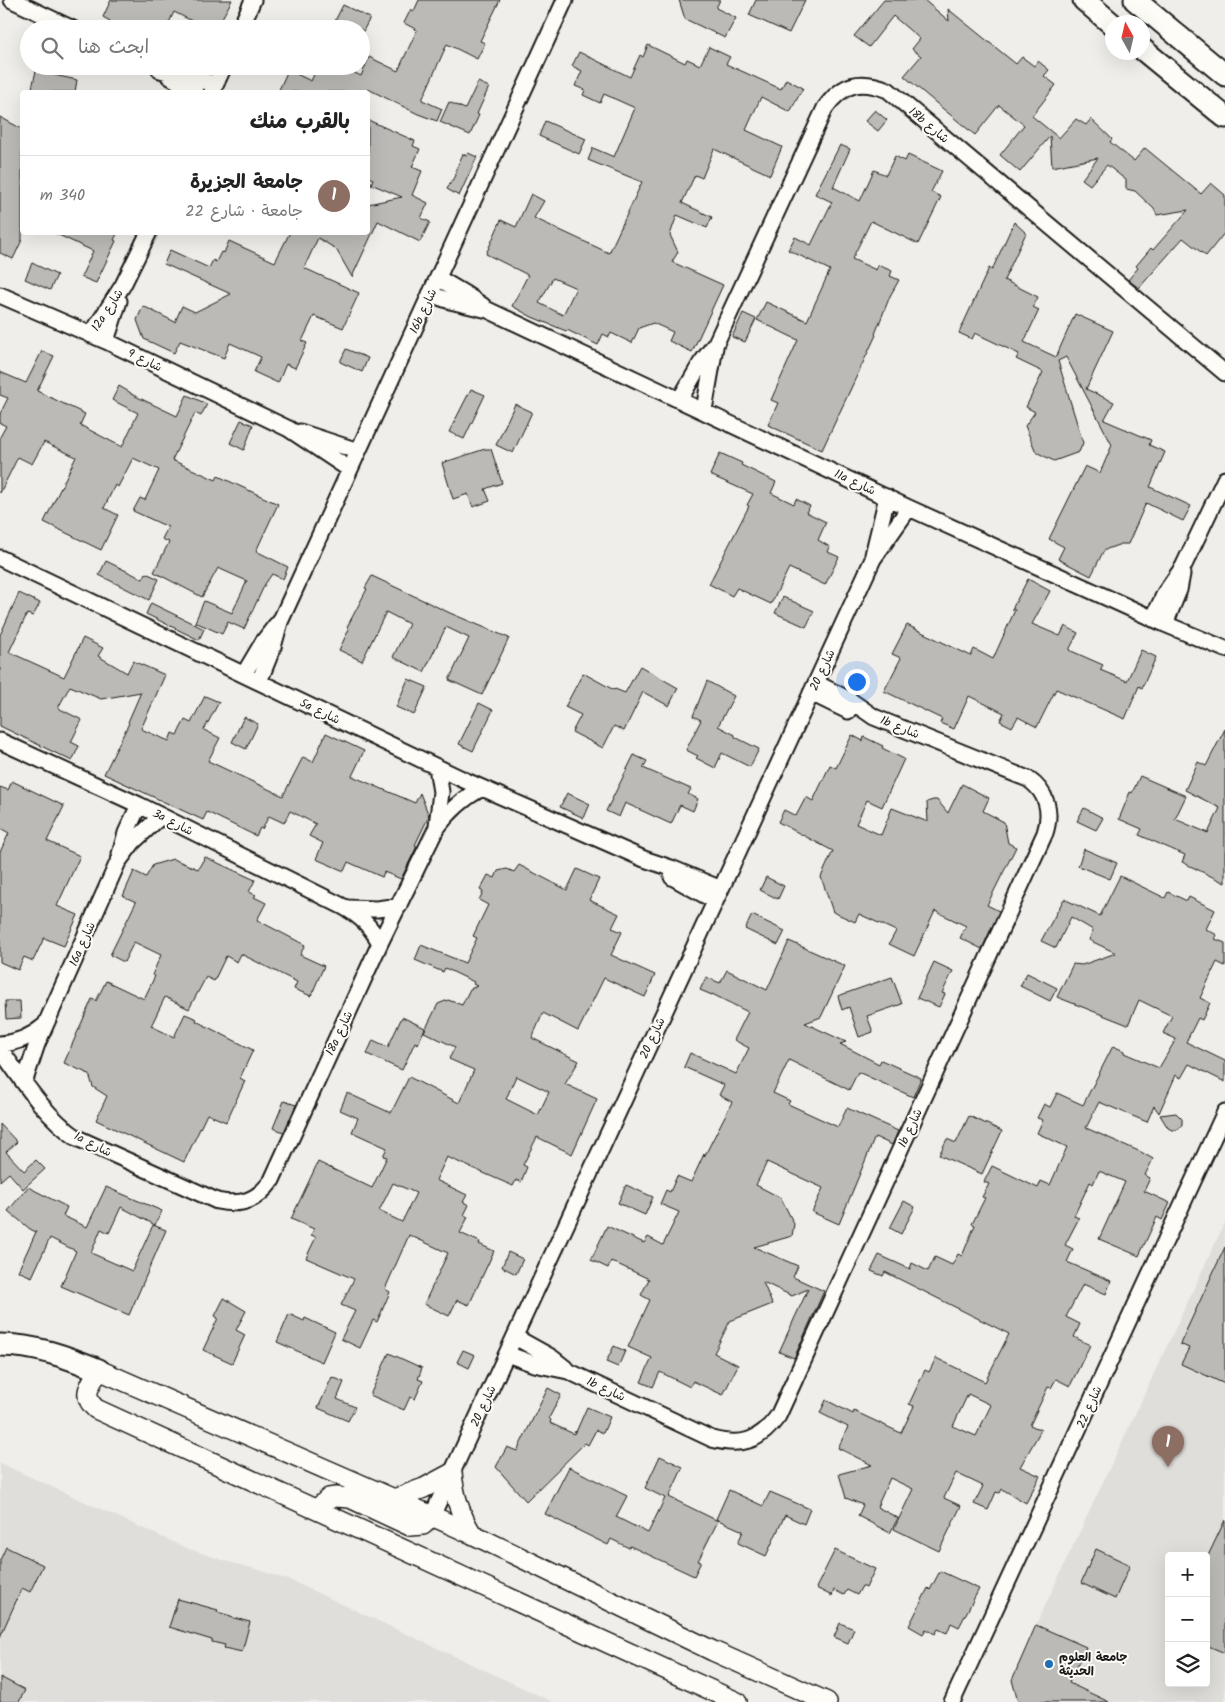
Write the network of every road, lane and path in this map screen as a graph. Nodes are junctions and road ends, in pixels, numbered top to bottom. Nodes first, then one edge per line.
1 (12, 0) edge
2 (254, 0) edge
3 (565, 0) edge
4 (1084, 0) edge
5 (1134, 0) edge
6 (1105, 18) edge
7 (54, 20) edge
8 (244, 20) edge
9 (1150, 56) edge
10 (168, 75) edge
11 (176, 75) edge
12 (220, 75) edge
13 (1225, 75) edge
14 (214, 88) edge
15 (193, 90) edge
16 (1225, 117) edge
17 (148, 235) edge
18 (438, 278) junction
19 (123, 285) junction
20 (430, 294) junction
21 (0, 295) edge
22 (488, 310) junction
23 (91, 335) junction
24 (106, 342) junction
25 (716, 343) junction
26 (1225, 373) edge
27 (680, 399) junction
28 (704, 410) junction
29 (289, 429) junction
30 (358, 451) junction
31 (350, 469) junction
32 (1225, 479) edge
33 (887, 498) junction
34 (910, 508) junction
35 (0, 558) edge
36 (872, 559) junction
37 (280, 622) junction
38 (1159, 622) junction
39 (1225, 649) edge
40 (244, 674) junction
41 (259, 682) junction
42 (813, 688) junction
43 (0, 741) edge
44 (437, 767) junction
45 (482, 788) junction
46 (139, 805) junction
47 (161, 816) junction
48 (436, 829) junction
49 (118, 862) junction
50 (718, 895) junction
51 (399, 906) junction
52 (344, 907) junction
53 (380, 943) junction
54 (45, 1025) junction
55 (0, 1044) edge
56 (0, 1049) edge
57 (24, 1083) junction
58 (1225, 1112) edge
59 (217, 1201) joint
60 (515, 1337) junction
61 (0, 1345) edge
62 (507, 1354) junction
63 (99, 1370) junction
64 (568, 1371) junction
65 (452, 1473) junction
66 (394, 1498) junction
67 (317, 1509) junction
68 (432, 1516) junction
69 (472, 1534) junction
70 (737, 1702) edge
71 (827, 1702) edge
72 (953, 1702) edge

1 - 7 street
2 - 8 street
3 - 18 street, 16b شارع
4 - 6 main road
5 - 13 main road
9 - 16 main road
10 - 15 street
11 - 14 street
12 - 14 street
17 - 19 street, 12a شارع
18 - 20 street, 16b شارع
18 - 22 street, 11a شارع
19 - 23 street, 12a شارع
19 - 24 street, 12a شارع
20 - 22 street, 11a شارع
20 - 30 street, 16b شارع
21 - 23 street, شارع 9
22 - 27 street, 11a شارع
23 - 24 street, شارع 9
24 - 29 street, شارع 9
25 - 26 street, 18b شارع
25 - 27 street, 18b شارع
25 - 28 street, 18b شارع
27 - 28 street, 11a شارع
28 - 33 street, 11a شارع
29 - 30 street, شارع 9
29 - 31 street, شارع 9
30 - 31 street, 16b شارع
31 - 37 street, 16b شارع
32 - 38 street
33 - 34 street, 11a شارع
33 - 36 street, شارع 20
34 - 36 street, شارع 20
34 - 38 street, 11a شارع
35 - 40 street, 5a شارع
36 - 42 street, شارع 20
37 - 40 street, 16b شارع
37 - 41 street, 16b شارع
38 - 39 street, 11a شارع
40 - 41 street, 5a شارع
41 - 44 street, 5a شارع
42 - 50 street, شارع 20
42 - 64 street, 1b شارع
43 - 46 street, 3a شارع
44 - 45 street, 5a شارع
44 - 48 street, 18a شارع
45 - 48 street, 18a شارع
45 - 50 street, 5a شارع
46 - 47 street, 3a شارع
46 - 49 street, 16a شارع
47 - 49 street, 16a شارع
47 - 52 street, 3a شارع
48 - 51 street, 18a شارع
49 - 54 street, 16a شارع
50 - 60 street, شارع 20
51 - 52 street, 3a شارع
51 - 53 street, 18a شارع
52 - 53 street, 3a شارع
53 - 59 street, 18a شارع
54 - 55 street
54 - 57 street, 16a شارع
56 - 57 street, 1a شارع
57 - 59 street, 1a شارع
58 - 72 street, شارع 22
60 - 62 street, شارع 20
60 - 64 street, 1b شارع
61 - 63 main road
62 - 64 street, 1b شارع
62 - 65 street, شارع 20
63 - 66 street
63 - 67 street
65 - 66 street
65 - 68 street, شارع 20
65 - 69 street
66 - 68 street
67 - 68 street
67 - 70 street
68 - 69 street
69 - 71 street

